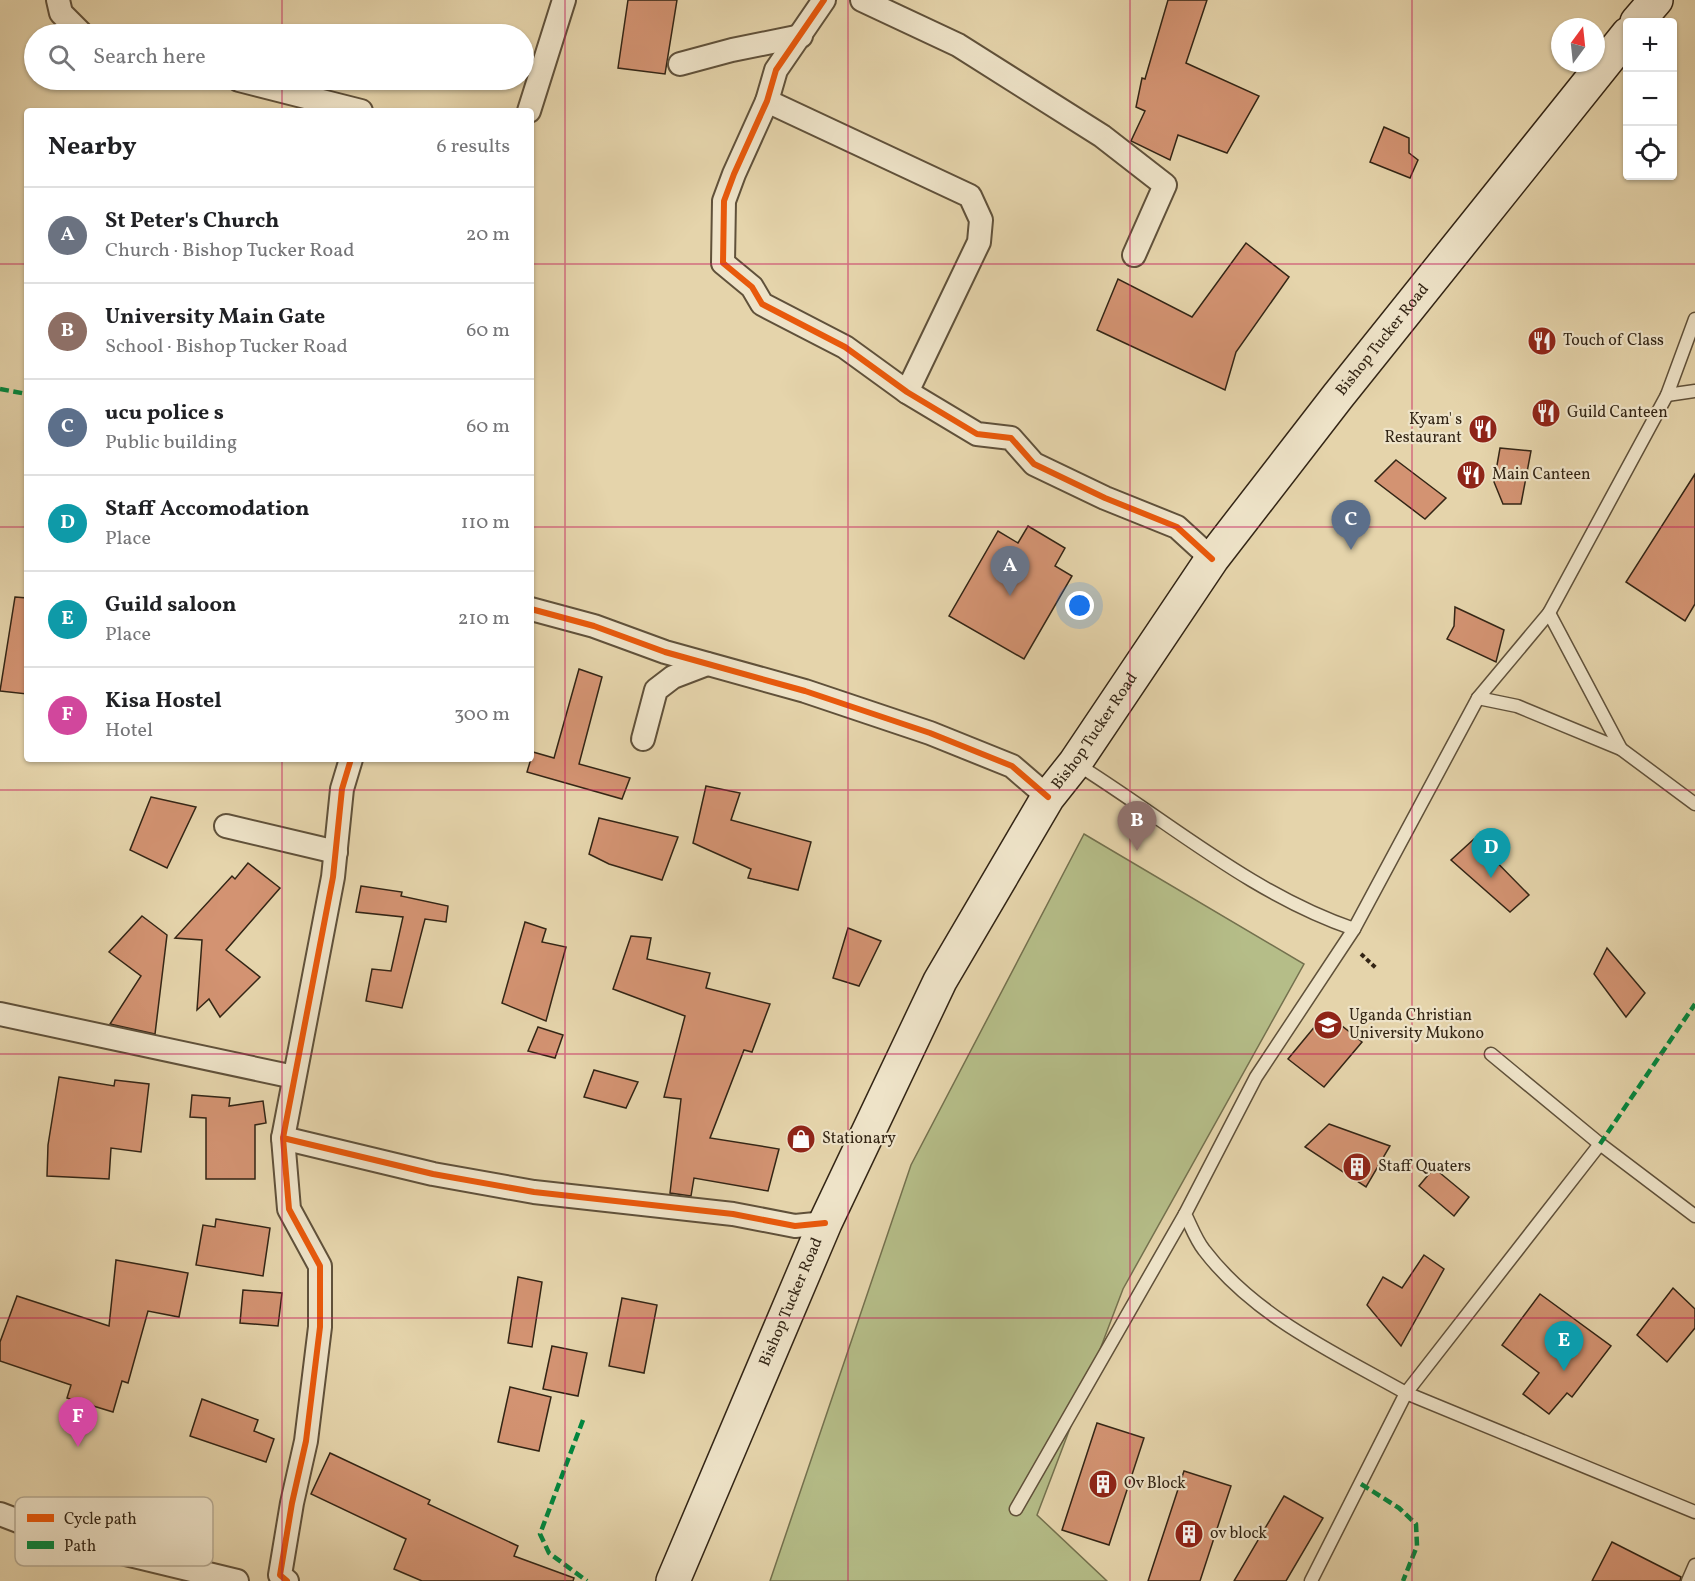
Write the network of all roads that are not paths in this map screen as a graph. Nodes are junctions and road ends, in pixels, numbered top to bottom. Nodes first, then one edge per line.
1 (58, 0) edge
2 (564, 0) edge
3 (824, 0) edge
4 (862, 0) edge
5 (1656, 0) edge
6 (1640, 18) edge
7 (72, 24) edge
8 (801, 36) junction
9 (1623, 40) edge
10 (680, 64) dead end
11 (278, 90) edge
12 (767, 101) junction
13 (349, 108) edge
14 (531, 108) edge
15 (1134, 255) dead end
16 (1695, 319) edge
17 (1695, 391) edge
18 (907, 392) junction
19 (1667, 395) junction
20 (1212, 560) junction
21 (534, 610) edge
22 (1549, 613) junction
23 (706, 664) junction
24 (1478, 698) junction
25 (643, 739) dead end
26 (1621, 749) junction
27 (350, 762) edge
28 (1075, 763) junction
29 (1048, 797) junction
30 (1695, 804) edge
31 (226, 826) dead end
32 (336, 852) junction
33 (1354, 930) junction
34 (0, 1014) edge
35 (1491, 1054) dead end
36 (294, 1077) junction
37 (283, 1138) junction
38 (1600, 1144) junction
39 (1185, 1214) junction
40 (1695, 1216) edge
41 (825, 1223) junction
42 (1406, 1393) junction
43 (1016, 1509) dead end
44 (1695, 1512) edge
45 (0, 1514) edge
46 (15, 1519) edge
47 (1695, 1565) edge
48 (177, 1566) edge
49 (280, 1579) edge
50 (237, 1581) edge
51 (673, 1581) edge
52 (1311, 1581) edge
53 (1688, 1581) edge

1 - 7 street
2 - 14 street
3 - 8 street
4 - 15 street
5 - 6 main road
8 - 10 street
8 - 12 street
9 - 20 main road, Bishop Tucker Road
11 - 13 street
12 - 18 street
12 - 18 street
16 - 19 lane
17 - 19 lane
18 - 20 street
19 - 22 lane
20 - 28 main road, Bishop Tucker Road
21 - 23 street
22 - 24 lane
22 - 26 lane
23 - 25 street
23 - 29 street
24 - 26 lane
24 - 33 lane
26 - 30 lane
27 - 32 street
28 - 29 main road, Bishop Tucker Road
28 - 33 lane
29 - 41 main road, Bishop Tucker Road
31 - 32 street
32 - 36 street
33 - 39 lane
34 - 36 street
35 - 38 lane
36 - 37 street
37 - 41 street
37 - 49 street
38 - 40 lane
38 - 42 lane
39 - 42 lane
39 - 43 lane
41 - 51 main road, Bishop Tucker Road
42 - 44 lane
42 - 52 lane
45 - 46 street
47 - 53 lane
48 - 50 street

